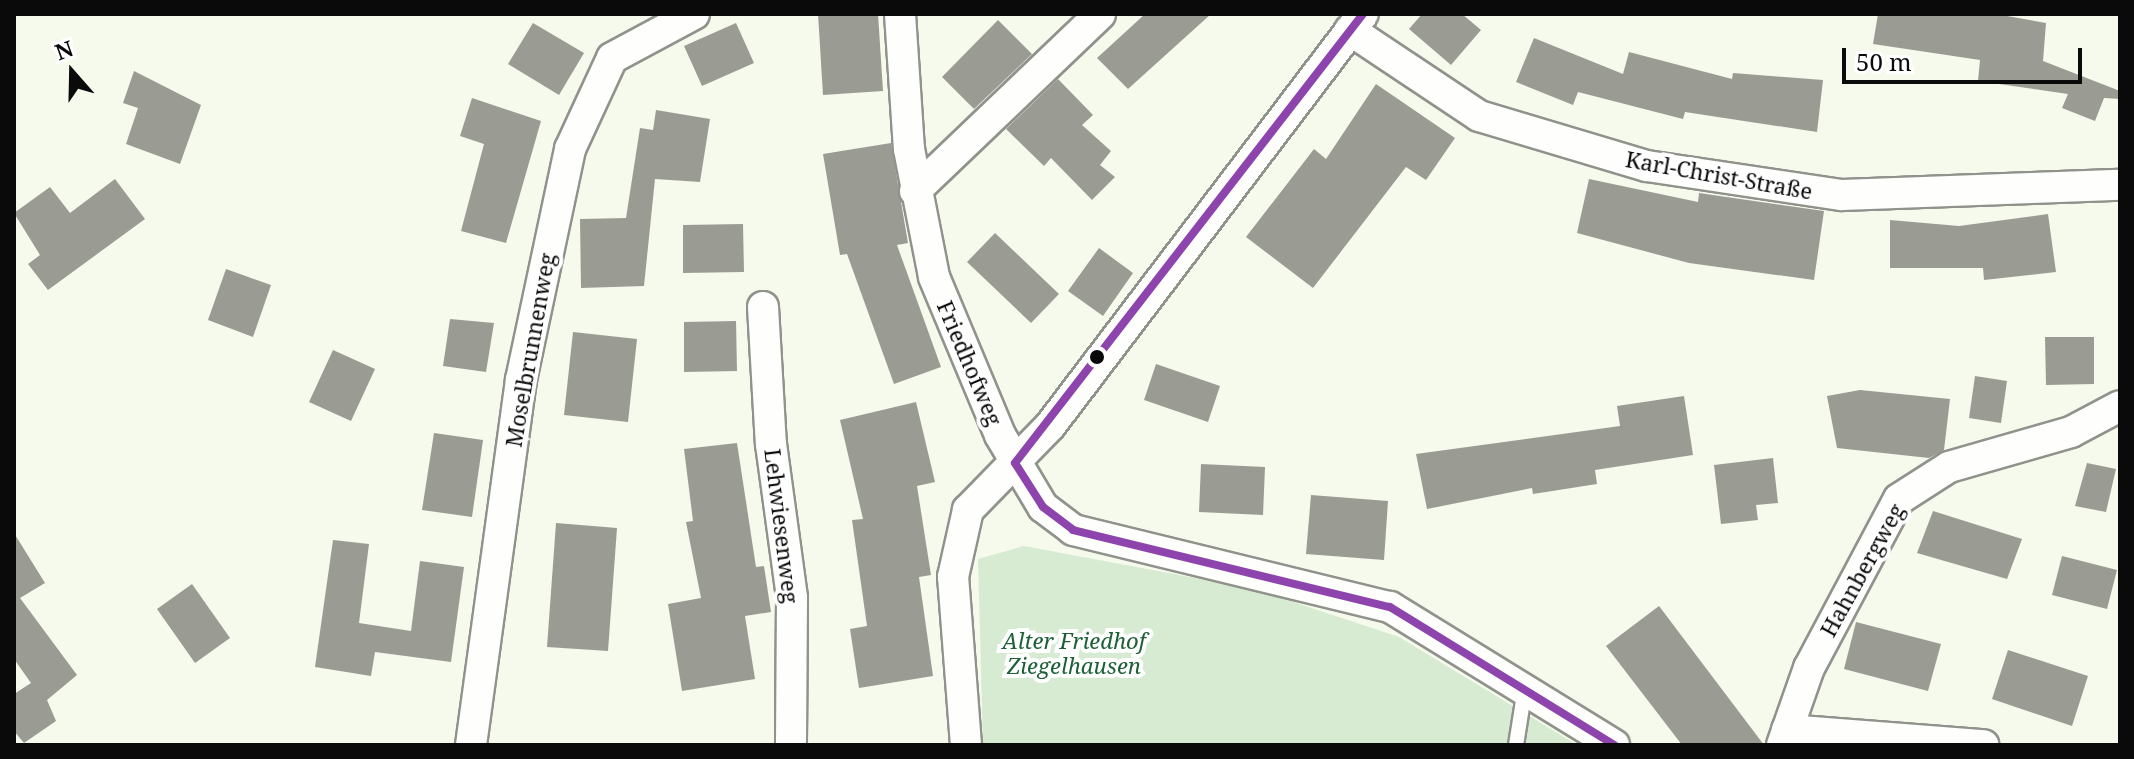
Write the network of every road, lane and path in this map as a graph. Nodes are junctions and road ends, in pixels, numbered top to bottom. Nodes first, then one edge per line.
1 (694, 14) edge
2 (900, 14) edge
3 (1100, 14) edge
4 (1357, 22) edge
5 (2120, 185) edge
6 (915, 191) junction
7 (763, 307) dead end
8 (2120, 406) edge
9 (1015, 463) junction
10 (1525, 688) junction
11 (1784, 738) edge
12 (471, 745) edge
13 (791, 745) edge
14 (966, 745) edge
15 (1516, 745) edge
16 (1614, 745) edge
17 (1983, 745) edge

1 - 12 street, Moselbrunnenweg
2 - 6 street, Friedhofweg
3 - 6 street
4 - 5 street, Karl-Christ-Straße
4 - 9 street
6 - 9 street, Friedhofweg
7 - 13 street, Lehwiesenweg
8 - 11 street, Hahnbergweg
9 - 10 street, Friedhofweg
9 - 14 street
10 - 15 lane
10 - 16 street, Friedhofweg
11 - 17 street, Hahnbergweg

